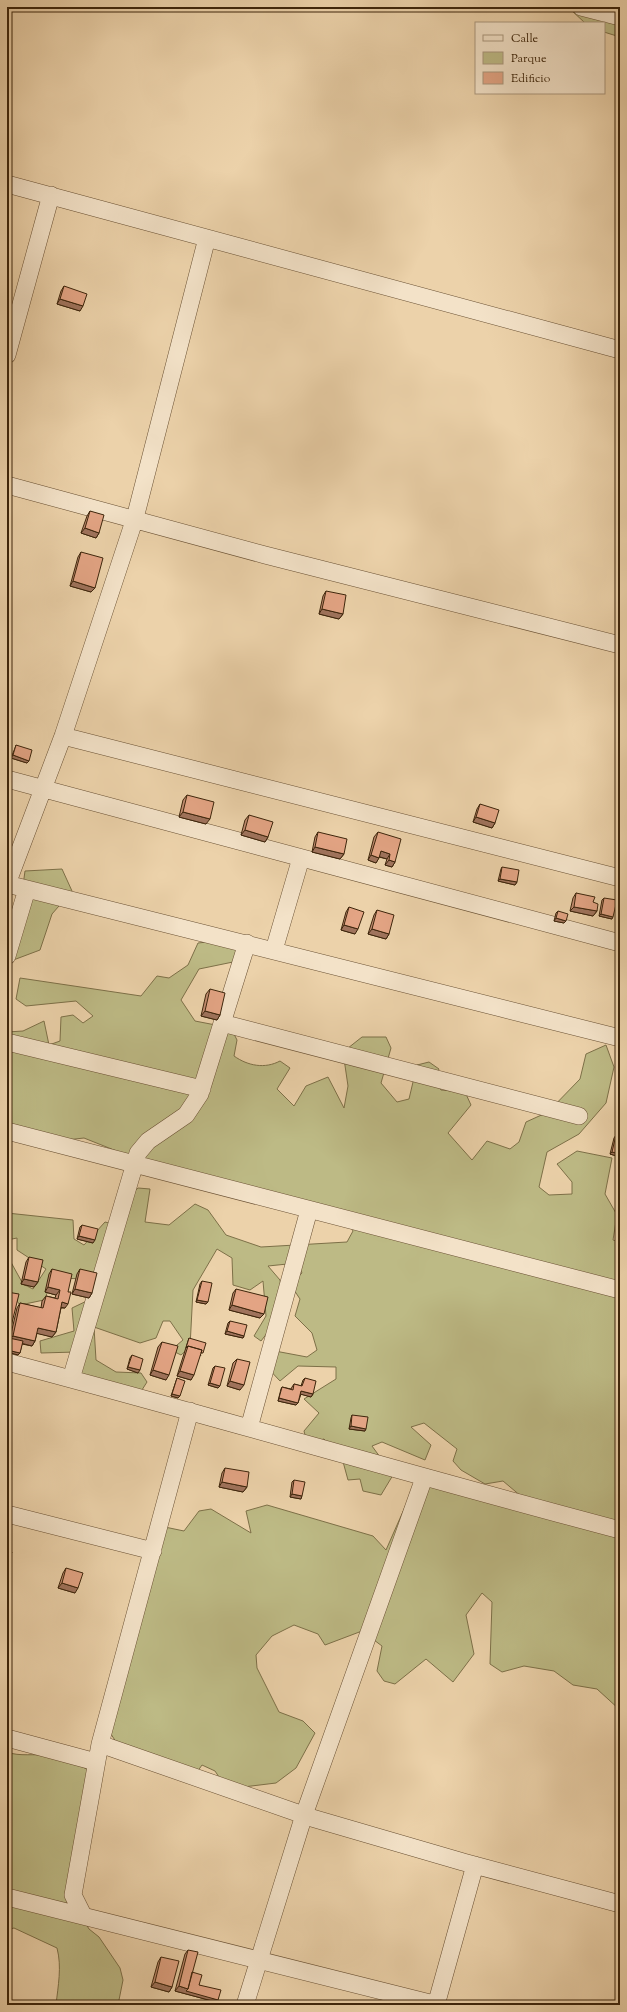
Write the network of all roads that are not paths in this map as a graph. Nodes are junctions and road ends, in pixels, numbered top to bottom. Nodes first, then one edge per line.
1 (581, 7) edge
2 (620, 17) edge
3 (7, 184) edge
4 (50, 195) junction
5 (208, 238) junction
6 (620, 350) edge
7 (7, 354) edge
8 (7, 485) edge
9 (135, 518) junction
10 (620, 645) edge
11 (63, 736) junction
12 (7, 779) edge
13 (43, 789) junction
14 (301, 858) junction
15 (620, 878) edge
16 (7, 884) edge
17 (27, 889) junction
18 (247, 943) junction
19 (620, 943) edge
20 (274, 950) junction
21 (7, 956) edge
22 (222, 1023) junction
23 (618, 1032) edge
24 (7, 1042) edge
25 (202, 1089) junction
26 (579, 1116) dead end
27 (7, 1131) edge
28 (134, 1165) junction
29 (309, 1210) junction
30 (620, 1290) edge
31 (7, 1364) edge
32 (71, 1379) junction
33 (190, 1411) junction
34 (249, 1428) junction
35 (424, 1478) junction
36 (7, 1514) edge
37 (620, 1530) edge
38 (153, 1550) junction
39 (7, 1738) edge
40 (100, 1744) junction
41 (96, 1762) junction
42 (304, 1815) junction
43 (475, 1865) junction
44 (7, 1897) edge
45 (620, 1904) edge
46 (83, 1915) junction
47 (258, 1960) junction
48 (245, 2005) edge
49 (437, 2005) edge

1 - 2 street
3 - 4 street
4 - 5 street
4 - 7 street
5 - 6 street
5 - 9 street
8 - 9 street
9 - 10 street
9 - 11 street
11 - 13 street
11 - 15 street
12 - 13 street
13 - 14 street
13 - 16 street
14 - 19 street
14 - 20 street
16 - 17 street
17 - 18 street
17 - 21 street
18 - 20 street
18 - 22 street
20 - 23 street
22 - 25 street
22 - 26 street
24 - 25 street
25 - 28 street
27 - 28 street
28 - 29 street
28 - 32 street
29 - 30 street
29 - 34 street
31 - 32 street
32 - 33 street
33 - 34 street
33 - 38 street
34 - 35 street
35 - 37 street
35 - 42 street
36 - 38 street
38 - 40 street
39 - 41 street
40 - 41 street
40 - 42 street
41 - 46 street
42 - 43 street
42 - 47 street
43 - 45 street
43 - 49 street
44 - 46 street
46 - 47 street
47 - 48 street
47 - 49 street

